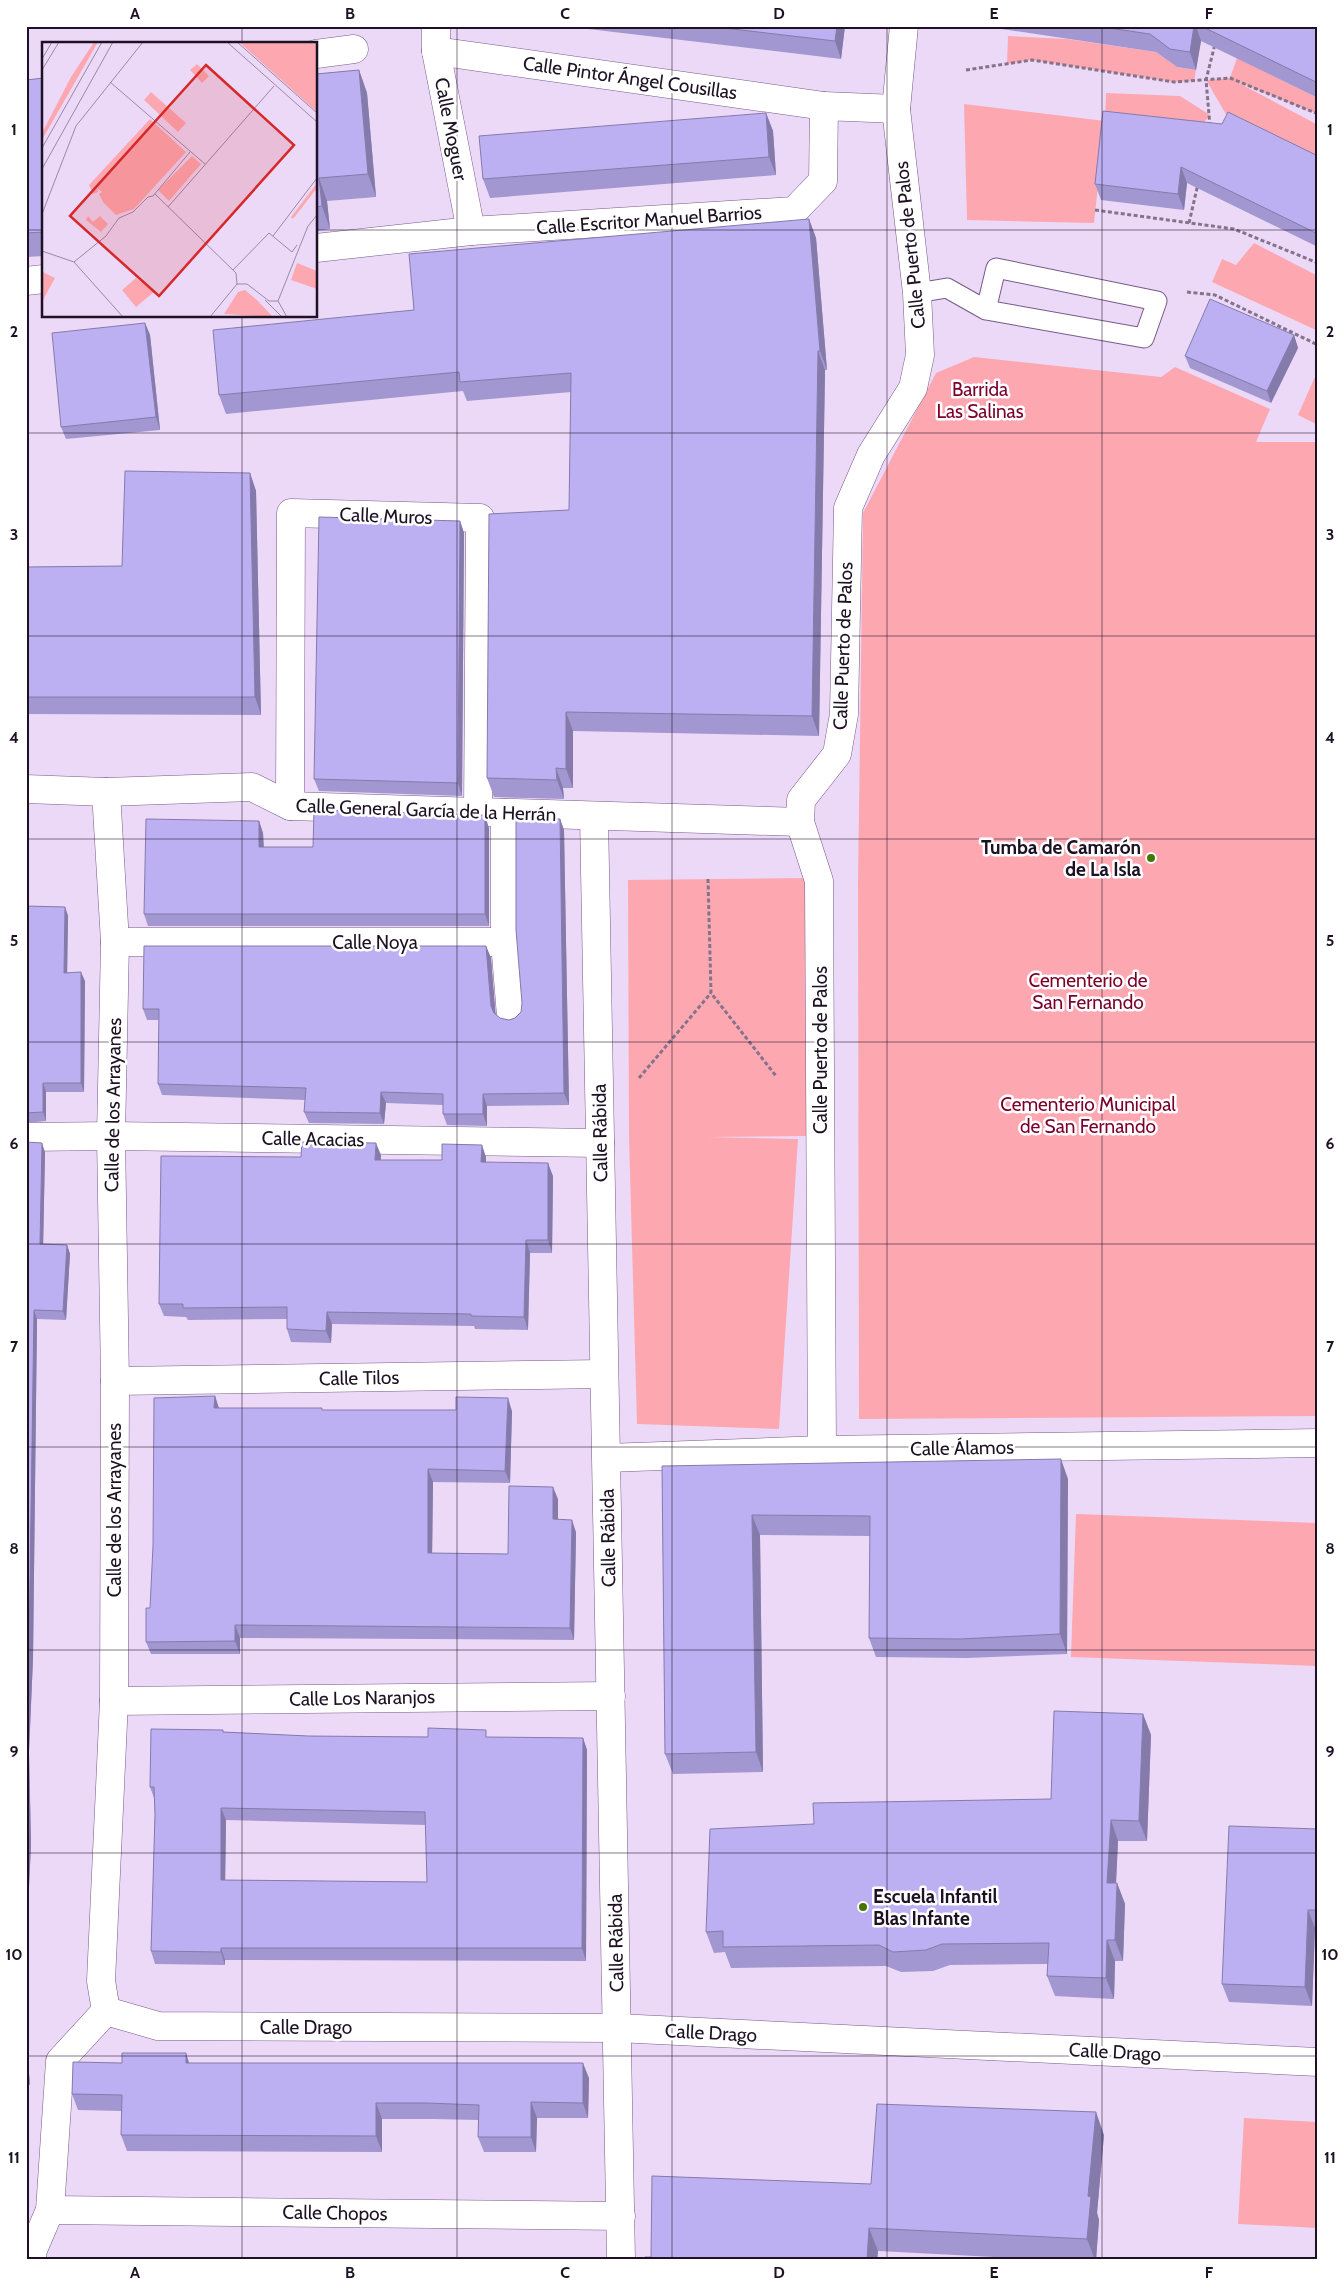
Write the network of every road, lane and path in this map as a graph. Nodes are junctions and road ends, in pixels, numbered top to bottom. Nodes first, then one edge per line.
1 (904, 26) edge
2 (1217, 35) edge
3 (436, 38) edge
4 (354, 50) dead end
5 (318, 54) edge
6 (966, 70) dead end
7 (1206, 80) junction
8 (824, 106) junction
9 (896, 109) junction
10 (1318, 114) edge
11 (1209, 134) edge
12 (1199, 178) edge
13 (1095, 210) edge
14 (1189, 223) junction
15 (471, 231) junction
16 (318, 248) edge
17 (1318, 263) edge
18 (42, 279) edge
19 (26, 281) edge
20 (917, 293) junction
21 (1157, 301) junction
22 (986, 310) junction
23 (1318, 345) edge
24 (480, 518) junction
25 (509, 518) edge
26 (26, 789) edge
27 (106, 792) junction
28 (290, 806) junction
29 (478, 812) junction
30 (505, 813) junction
31 (594, 816) junction
32 (800, 822) junction
33 (708, 879) dead end
34 (115, 942) junction
35 (505, 942) junction
36 (711, 993) junction
37 (511, 1016) dead end
38 (776, 1076) dead end
39 (639, 1078) dead end
40 (111, 1136) junction
41 (26, 1137) edge
42 (600, 1143) junction
43 (604, 1374) junction
44 (115, 1380) junction
45 (1318, 1443) edge
46 (822, 1450) junction
47 (607, 1458) junction
48 (611, 1696) junction
49 (114, 1700) junction
50 (106, 2011) junction
51 (617, 2028) junction
52 (1318, 2062) edge
53 (50, 2210) junction
54 (620, 2216) junction
55 (30, 2255) edge
56 (621, 2260) edge

1 - 9 street, Calle Puerto de Palos
2 - 7 path
3 - 8 street, Calle Pintor Ángel Cousillas
3 - 15 street, Calle Moguer
4 - 5 street
6 - 7 path
7 - 10 path
7 - 11 path
8 - 9 street
8 - 15 street, Calle Escritor Manuel Barrios
9 - 20 street, Calle Puerto de Palos
12 - 14 path
13 - 14 path
14 - 17 path
15 - 16 street, Calle Escritor Manuel Barrios
18 - 19 street
20 - 22 lane
20 - 32 street, Calle Puerto de Palos
21 - 22 lane
21 - 22 lane
21 - 23 path
24 - 25 street
24 - 28 street, Calle Muros
24 - 29 street
26 - 27 street, Calle General García de la Herrán
27 - 28 street, Calle General García de la Herrán
27 - 34 street, Calle de los Arrayanes
28 - 29 street, Calle General García de la Herrán
29 - 30 street, Calle General García de la Herrán
30 - 31 street, Calle General García de la Herrán
30 - 35 street
31 - 32 street, Calle General García de la Herrán
31 - 42 street, Calle Rábida
32 - 46 street, Calle Puerto de Palos
33 - 36 path
34 - 35 street, Calle Noya
34 - 40 street, Calle de los Arrayanes
35 - 37 street
36 - 38 path
36 - 39 path
40 - 41 street, Calle Acacias
40 - 42 street, Calle Acacias
40 - 44 street, Calle de los Arrayanes
42 - 43 street, Calle Rábida
43 - 44 street, Calle Tilos
43 - 47 street, Calle Rábida
44 - 49 street, Calle de los Arrayanes
45 - 46 street, Calle Álamos
46 - 47 street, Calle Álamos
47 - 48 street, Calle Rábida
48 - 49 street, Calle Los Naranjos
48 - 51 street, Calle Rábida
49 - 50 street, Calle de los Arrayanes
50 - 51 street, Calle Drago
50 - 53 street
51 - 52 street, Calle Drago
51 - 54 street, Calle Rábida
53 - 54 street, Calle Chopos
53 - 55 street
54 - 56 street, Calle Rábida

